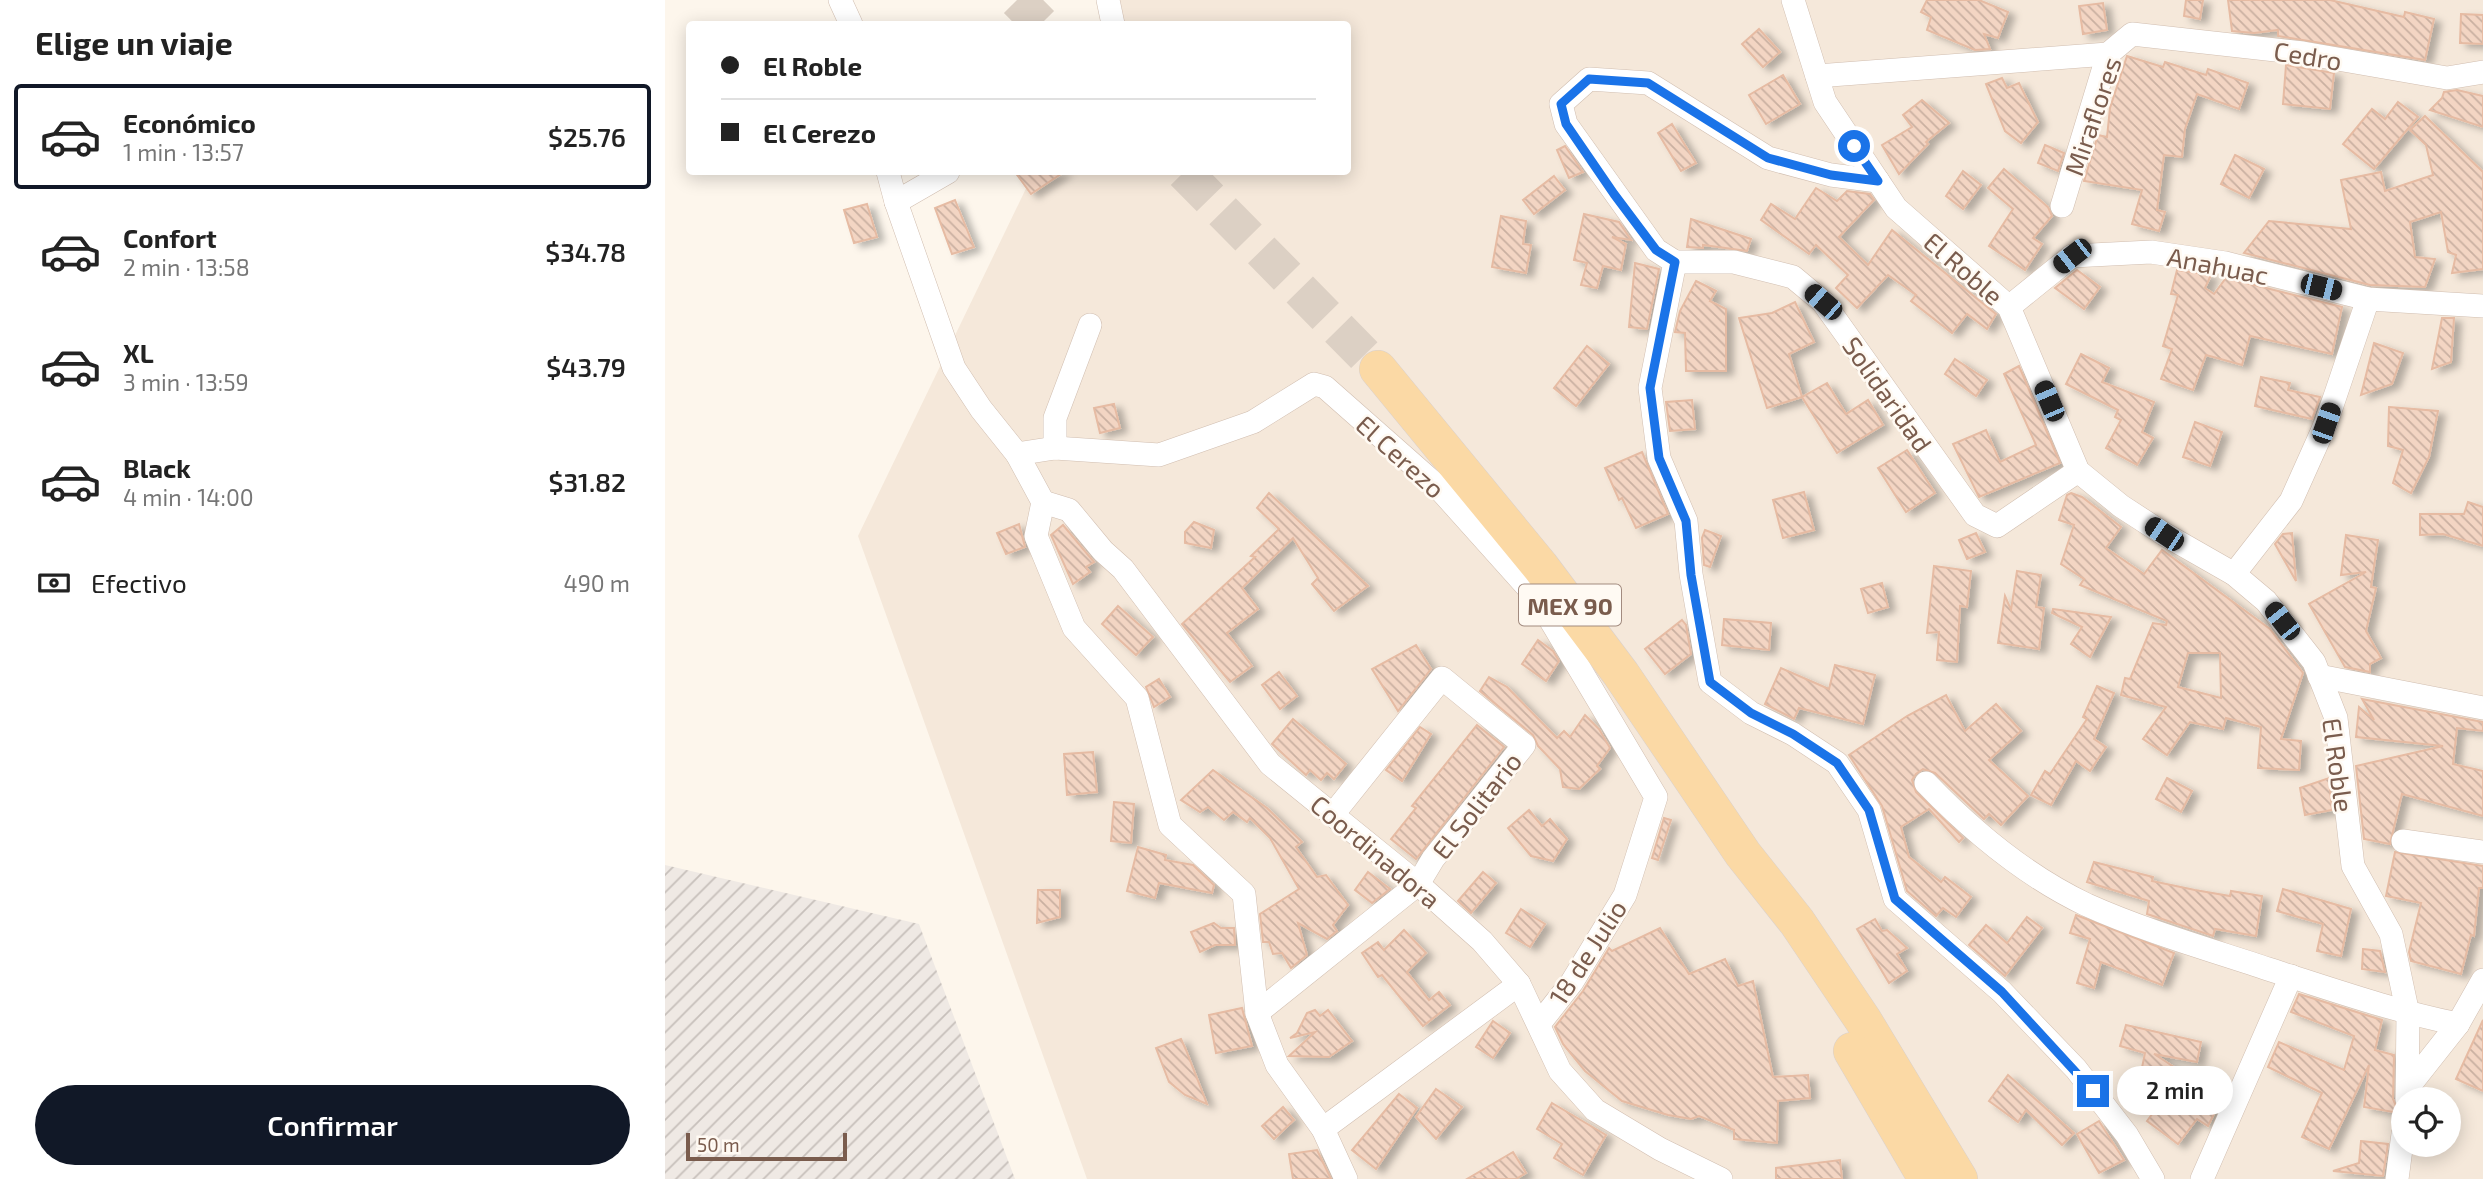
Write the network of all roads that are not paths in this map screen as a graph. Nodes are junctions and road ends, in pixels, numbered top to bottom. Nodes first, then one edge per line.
1 (840, 0) edge
2 (1108, 0) edge
3 (1793, 0) edge
4 (850, 21) edge
5 (1112, 21) edge
6 (2132, 34) joint
7 (2108, 54) junction
8 (2483, 72) edge
9 (1817, 76) junction
10 (889, 175) edge
11 (943, 175) edge
12 (1878, 181) junction
13 (896, 202) junction
14 (2062, 206) dead end
15 (1675, 262) junction
16 (2368, 299) junction
17 (2483, 306) edge
18 (2009, 307) junction
19 (1090, 326) dead end
20 (1378, 369) tunnel mouth
21 (1055, 448) junction
22 (1017, 454) junction
23 (2078, 471) junction
24 (1043, 502) junction
25 (2234, 574) junction
26 (2319, 676) junction
27 (2483, 708) edge
28 (1926, 783) dead end
29 (1655, 797) joint
30 (1334, 813) junction
31 (2403, 841) dead end
32 (2483, 852) edge
33 (1743, 854) junction
34 (1418, 884) junction
35 (2291, 976) junction
36 (2483, 980) edge
37 (1519, 984) junction
38 (1257, 1013) junction
39 (2408, 1014) junction
40 (1539, 1024) junction
41 (2458, 1024) junction
42 (2408, 1087) edge
43 (2412, 1087) edge
44 (1323, 1129) junction
45 (2399, 1157) edge
46 (1346, 1179) edge
47 (1721, 1179) edge
48 (1927, 1179) edge
49 (1959, 1179) edge
50 (2153, 1179) edge
51 (2202, 1179) edge
52 (2396, 1179) edge

1 - 4 street
2 - 5 street
3 - 9 street, El Roble
6 - 7 street, Miraflores
6 - 8 street, Cedro
7 - 9 street
7 - 14 street, Miraflores
9 - 12 street, El Roble
10 - 13 street
11 - 13 street
12 - 15 street
12 - 18 street, El Roble
13 - 22 street
15 - 23 street, Solidaridad
15 - 50 street
16 - 17 street, Anahuac
16 - 18 street, Anahuac
16 - 25 street
18 - 23 street, El Roble
19 - 21 street
20 - 33 main road, MEX 90
21 - 22 street, El Cerezo
21 - 29 street, El Cerezo
22 - 24 street
23 - 25 street, El Roble
24 - 30 street, Coordinadora
24 - 38 street
25 - 26 street, El Roble
26 - 27 street
26 - 39 street, El Roble
28 - 35 street
29 - 40 street, 18 de Julio
30 - 34 street, Coordinadora
30 - 34 street, El Solitario
31 - 32 street
33 - 48 main road, MEX 90
33 - 49 main road, MEX 90
34 - 37 street, Coordinadora
34 - 38 street
35 - 39 street
35 - 51 street
36 - 41 street
37 - 40 street, Coordinadora
37 - 44 street
38 - 44 street
39 - 41 street
39 - 42 street, El Roble
40 - 47 street, Coordinadora
41 - 43 street
44 - 46 street
45 - 52 street

